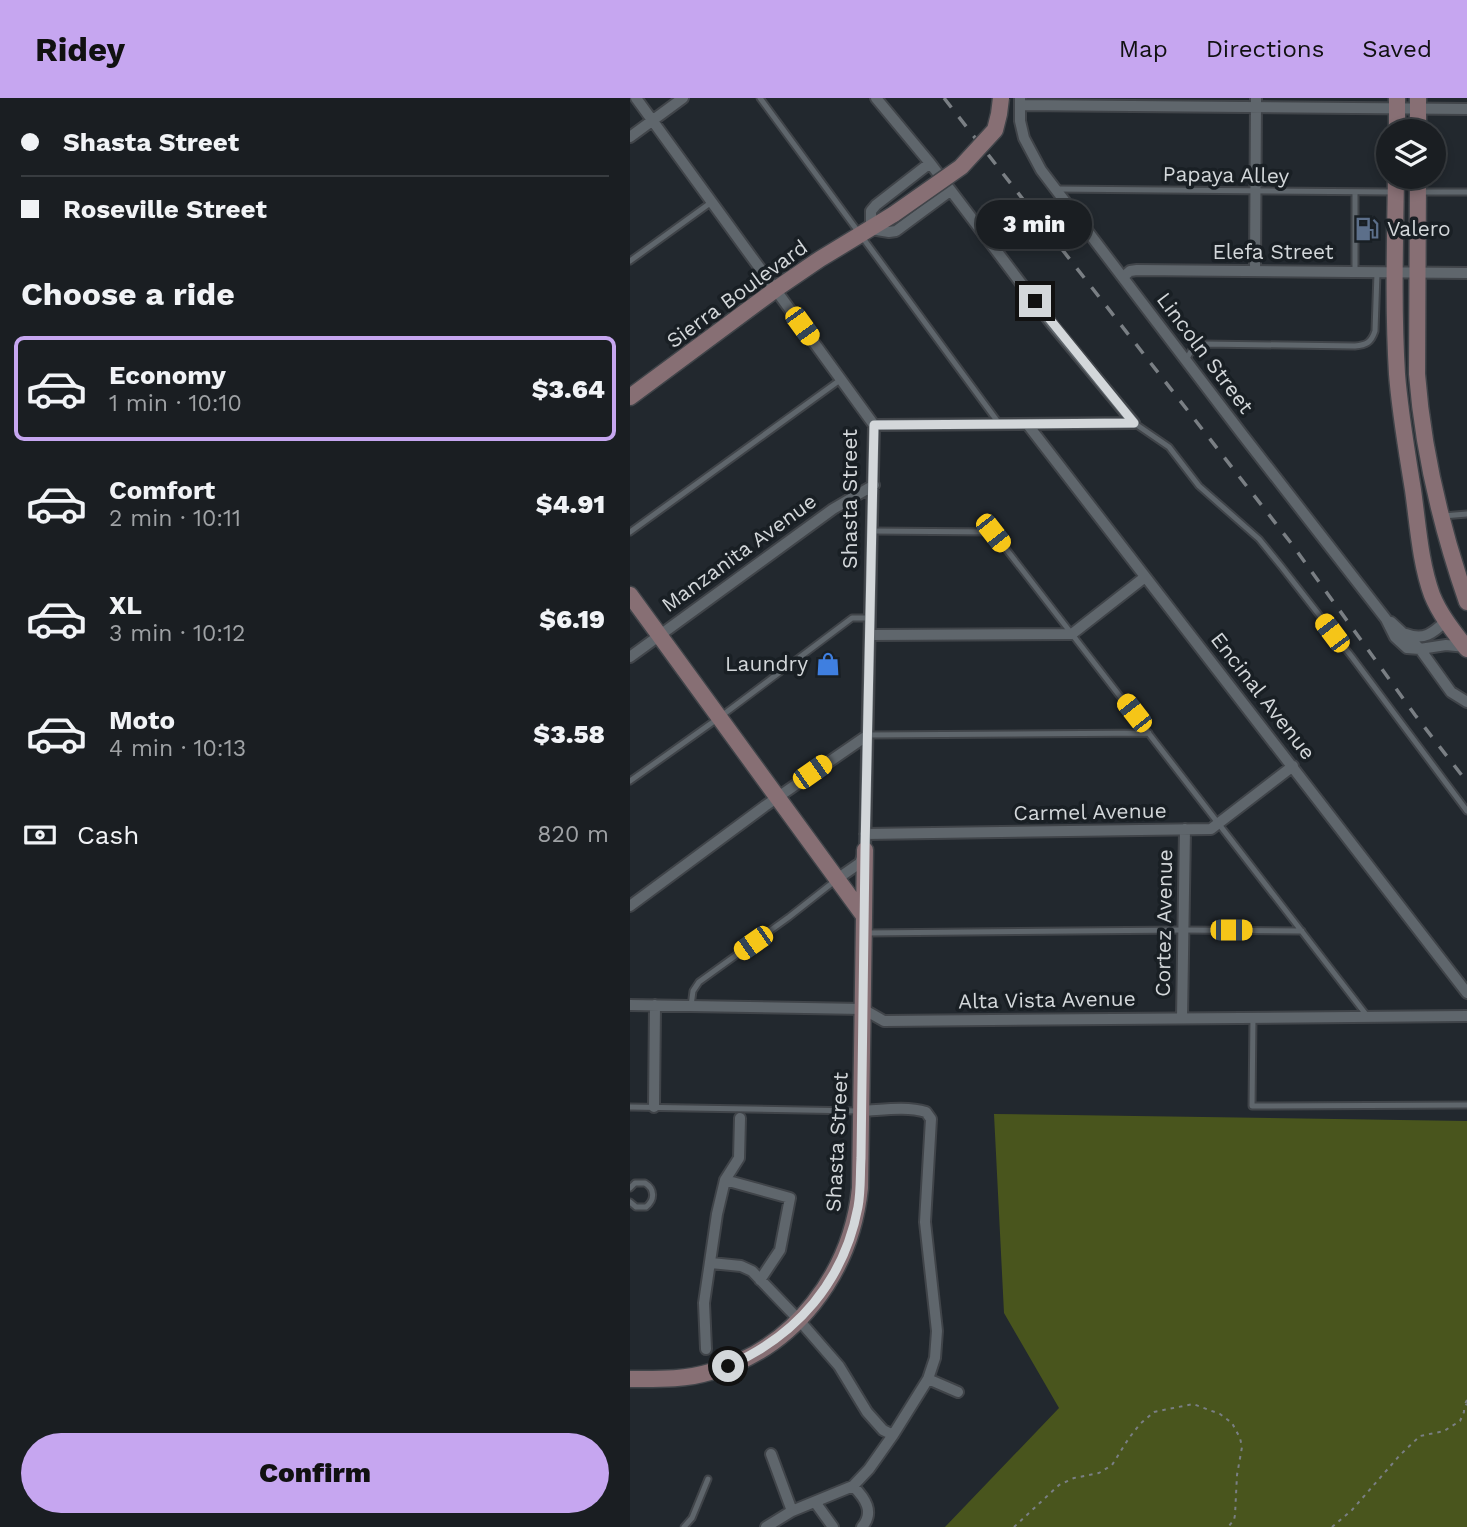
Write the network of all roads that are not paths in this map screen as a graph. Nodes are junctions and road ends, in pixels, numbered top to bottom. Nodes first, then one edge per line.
1 (636, 98) edge
2 (683, 98) edge
3 (760, 98) edge
4 (876, 98) edge
5 (1001, 98) edge
6 (1020, 101) edge
7 (1256, 102) edge
8 (1397, 103) edge
9 (1418, 103) edge
10 (1467, 109) edge
11 (652, 121) junction
12 (630, 137) edge
13 (929, 163) junction
14 (1376, 188) edge
15 (1056, 189) junction
16 (1396, 189) edge
17 (1418, 189) edge
18 (1446, 189) edge
19 (1255, 190) junction
20 (950, 191) junction
21 (1355, 192) junction
22 (1467, 192) edge
23 (713, 201) junction
24 (866, 232) junction
25 (630, 261) edge
26 (1255, 271) junction
27 (1354, 272) junction
28 (1377, 272) junction
29 (1395, 272) junction
30 (1418, 272) junction
31 (1467, 273) edge
32 (1123, 277) junction
33 (776, 289) junction
34 (1186, 359) junction
35 (841, 379) junction
36 (630, 397) edge
37 (1134, 423) junction
38 (874, 425) junction
39 (1000, 425) junction
40 (1028, 425) junction
41 (874, 485) junction
42 (1467, 514) edge
43 (1440, 517) junction
44 (873, 531) junction
45 (630, 532) edge
46 (1145, 577) junction
47 (630, 595) edge
48 (1467, 602) edge
49 (870, 618) junction
50 (1386, 619) junction
51 (1446, 621) junction
52 (1401, 632) junction
53 (1072, 634) junction
54 (660, 635) junction
55 (870, 635) junction
56 (1467, 648) edge
57 (1420, 649) junction
58 (630, 657) edge
59 (1467, 702) edge
60 (720, 717) junction
61 (1149, 733) junction
62 (868, 735) junction
63 (1293, 766) junction
64 (630, 781) edge
65 (777, 797) junction
66 (1467, 811) edge
67 (1219, 824) junction
68 (1185, 829) junction
69 (865, 842) junction
70 (837, 879) junction
71 (630, 906) edge
72 (864, 924) junction
73 (1183, 930) junction
74 (1302, 931) junction
75 (1467, 993) edge
76 (630, 1005) edge
77 (654, 1005) junction
78 (691, 1006) junction
79 (863, 1009) junction
80 (1467, 1016) edge
81 (1368, 1017) junction
82 (1182, 1018) junction
83 (1253, 1018) junction
84 (1467, 1105) edge
85 (630, 1107) edge
86 (654, 1107) junction
87 (862, 1111) junction
88 (740, 1118) dead end
89 (725, 1180) junction
90 (630, 1188) edge
91 (630, 1202) edge
92 (711, 1263) junction
93 (760, 1280) junction
94 (799, 1320) junction
95 (706, 1349) dead end
96 (630, 1379) edge
97 (928, 1379) junction
98 (958, 1392) dead end
99 (893, 1435) junction
100 (771, 1454) dead end
101 (708, 1479) dead end
102 (853, 1486) junction
103 (814, 1502) junction
104 (792, 1511) junction
105 (684, 1527) edge
106 (766, 1527) edge
107 (833, 1527) edge
108 (862, 1527) edge

1 - 11 street, Shasta Street
2 - 11 street
3 - 24 lane
4 - 13 street
5 - 24 street, Sierra Boulevard, bridge
6 - 7 street
6 - 15 street, Lincoln Street
7 - 8 street
7 - 19 street
8 - 9 street
9 - 10 street
11 - 12 street
11 - 23 street, Shasta Street
13 - 20 street
13 - 24 street
14 - 21 lane, Papaya Alley
15 - 19 lane, Papaya Alley
15 - 32 street, Lincoln Street
16 - 29 street
17 - 30 street
18 - 22 lane
19 - 21 lane, Papaya Alley
19 - 26 street
20 - 24 street, Sierra Boulevard
20 - 37 street
21 - 27 lane
23 - 25 lane
23 - 33 street, Shasta Street
24 - 33 street, Sierra Boulevard
24 - 39 lane
26 - 27 street, Elefa Street
26 - 32 street, Elefa Street
27 - 28 street, Elefa Street
28 - 29 street, Elefa Street
28 - 34 lane
29 - 30 street, Elefa Street
29 - 51 street
30 - 31 street, Elefa Street
30 - 43 street
32 - 34 street, Lincoln Street
33 - 35 street, Shasta Street
33 - 36 street, Sierra Boulevard
34 - 50 street, Lincoln Street
35 - 38 street, Shasta Street
35 - 45 lane
37 - 40 street
37 - 66 lane
38 - 39 street
38 - 41 street, Shasta Street
39 - 40 street
40 - 46 street, Encinal Avenue
41 - 44 street, Shasta Street
41 - 54 street, Manzanita Avenue
42 - 43 lane
43 - 48 street
44 - 49 street, Shasta Street
44 - 53 lane
46 - 53 street
46 - 63 street, Encinal Avenue
47 - 54 street
49 - 55 street, Shasta Street
49 - 60 lane
50 - 52 street, Lincoln Street
50 - 57 street, Lincoln Street
51 - 52 street
51 - 56 street
52 - 57 street, Lincoln Street
53 - 55 street
53 - 61 lane
54 - 58 street, Manzanita Avenue
54 - 60 street
55 - 62 street, Shasta Street
56 - 57 street
57 - 59 street, Lincoln Street
60 - 64 lane
60 - 65 street
61 - 62 lane
61 - 67 lane
62 - 65 street
62 - 69 street, Shasta Street
63 - 67 street, Carmel Avenue
63 - 75 street, Encinal Avenue
65 - 70 street
65 - 71 street
67 - 68 street, Carmel Avenue
67 - 74 lane
68 - 69 street, Carmel Avenue
68 - 73 street, Cortez Avenue
69 - 70 street
69 - 72 street, Shasta Street
70 - 72 street
70 - 78 lane
72 - 73 lane
72 - 79 street, Shasta Street
73 - 74 lane
73 - 82 street, Cortez Avenue
74 - 81 lane
76 - 77 street, Alta Vista Avenue
77 - 78 street, Alta Vista Avenue
77 - 86 street
78 - 79 street, Alta Vista Avenue
79 - 82 street, Alta Vista Avenue
79 - 87 street, Shasta Street
80 - 81 street, Alta Vista Avenue
81 - 83 street, Alta Vista Avenue
82 - 83 street, Alta Vista Avenue
83 - 84 lane
85 - 86 lane
86 - 87 lane
87 - 94 street, Shasta Street
87 - 97 street
88 - 89 street
89 - 92 street
89 - 93 street
90 - 91 lane
92 - 93 street
92 - 95 street
93 - 94 street
94 - 96 street, Shasta Street
94 - 99 street
97 - 98 street
97 - 99 street
99 - 102 street
100 - 104 street
101 - 105 lane
102 - 103 street
102 - 108 street
103 - 104 street
103 - 107 street
104 - 106 street

